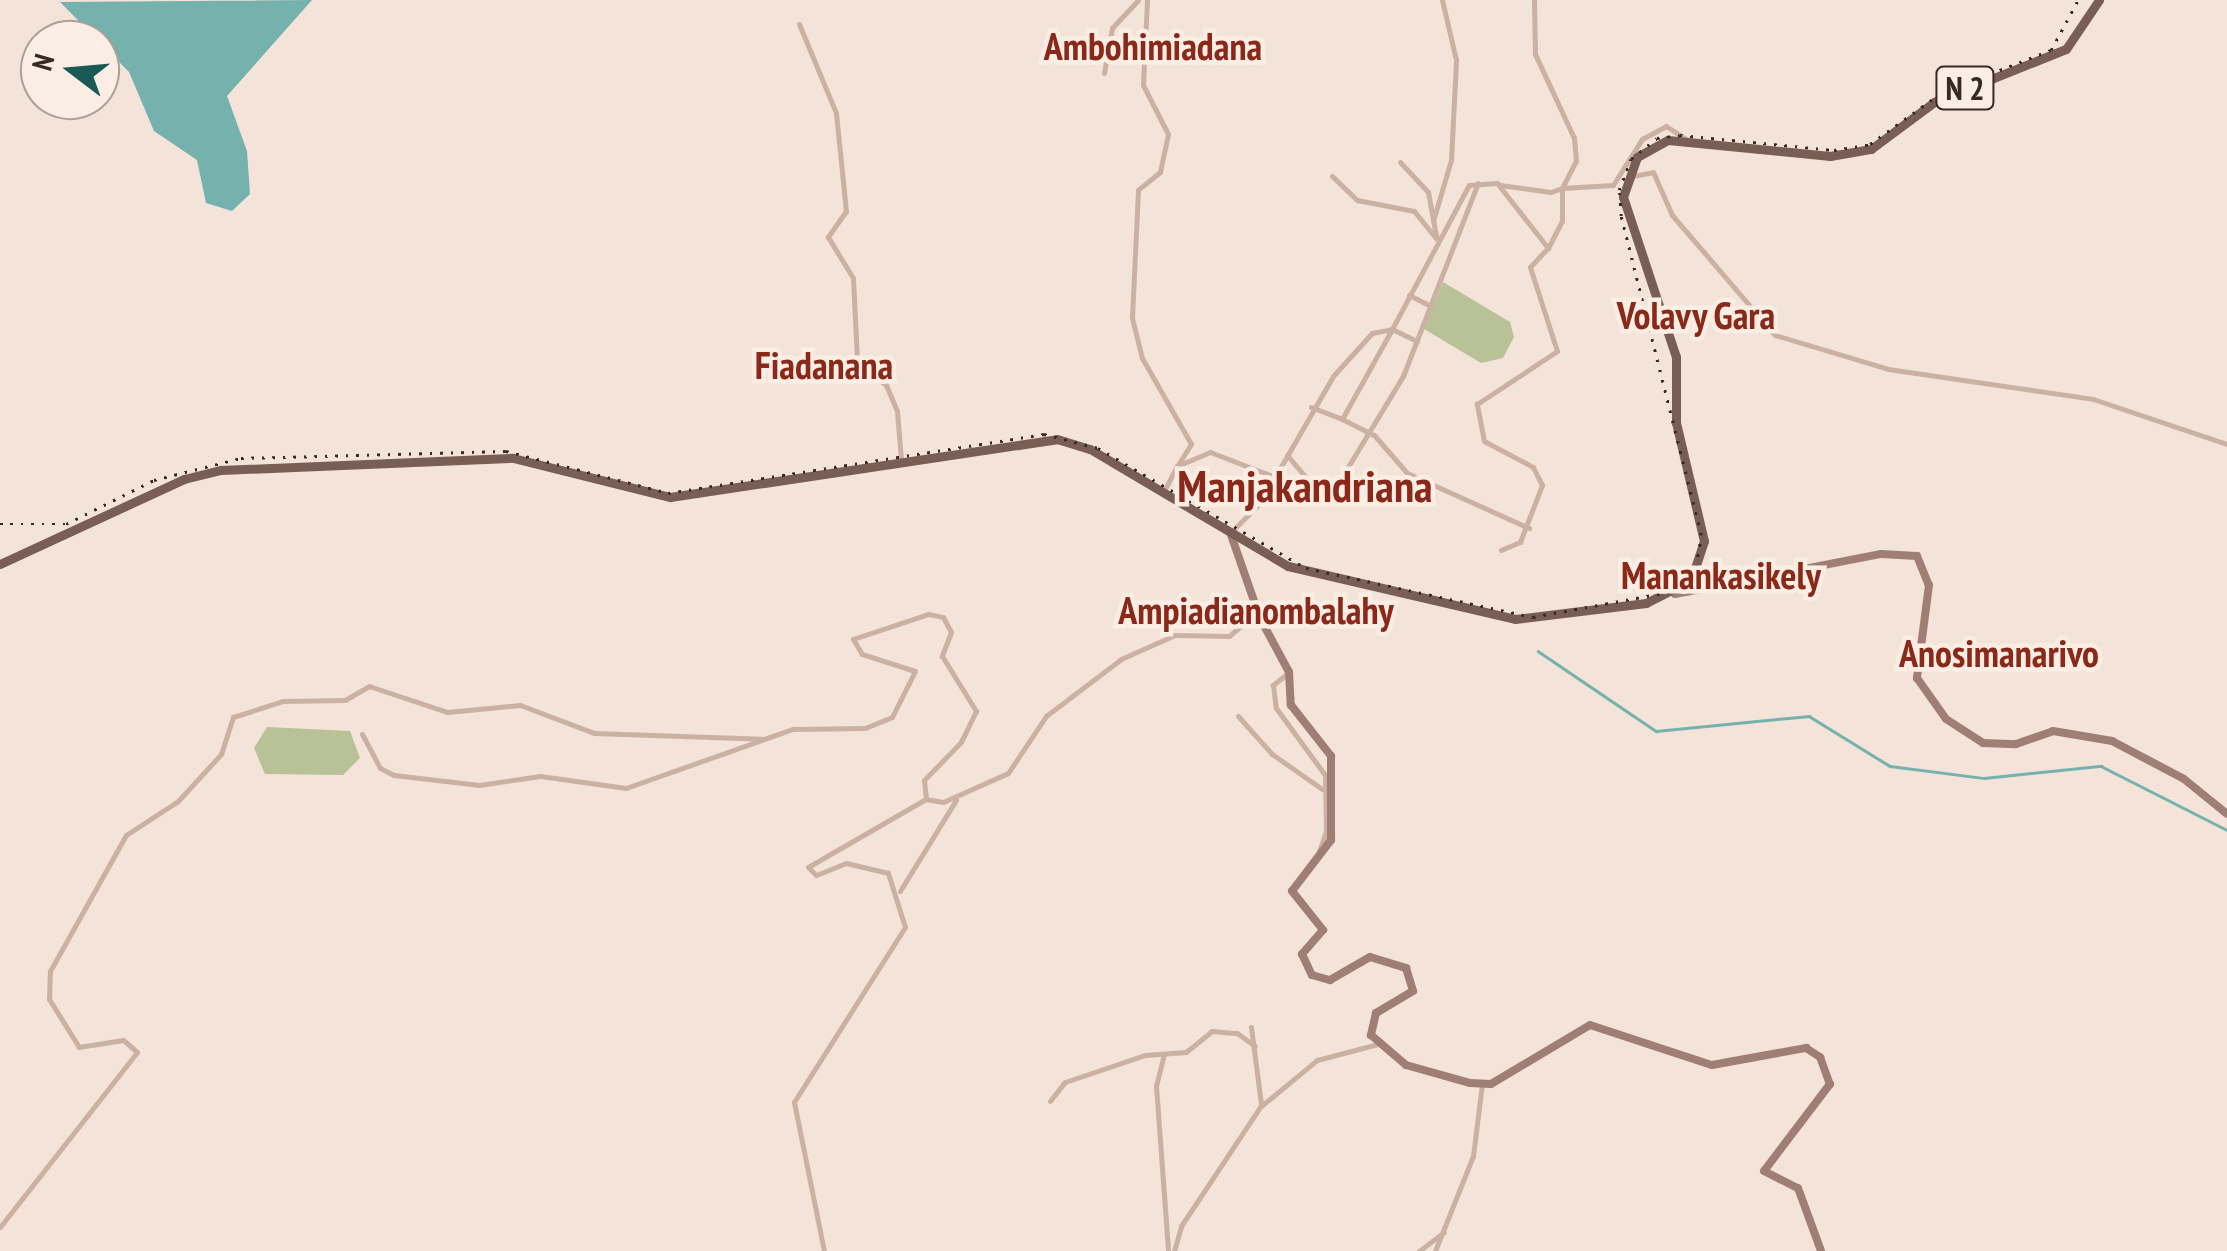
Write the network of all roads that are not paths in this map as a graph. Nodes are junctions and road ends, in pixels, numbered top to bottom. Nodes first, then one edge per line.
1 (1138, 0) edge
2 (1146, 0) edge
3 (1442, 0) edge
4 (1534, 0) edge
5 (2099, 0) edge
6 (799, 24) dead end
7 (1104, 73) dead end
8 (1689, 140) junction
9 (1400, 162) dead end
10 (1332, 176) dead end
11 (1479, 180) junction
12 (1497, 183) junction
13 (1562, 188) junction
14 (1623, 198) junction
15 (1433, 221) junction
16 (1437, 239) junction
17 (1548, 248) junction
18 (1409, 295) junction
19 (1431, 306) junction
20 (1392, 328) junction
21 (1417, 341) junction
22 (1311, 407) junction
23 (1342, 419) junction
24 (1370, 432) junction
25 (2227, 444) edge
26 (1287, 454) junction
27 (901, 460) junction
28 (1178, 466) junction
29 (1276, 477) junction
30 (1163, 492) junction
31 (1529, 528) junction
32 (1230, 532) junction
33 (1500, 550) dead end
34 (0, 564) edge
35 (1675, 594) junction
36 (1258, 612) junction
37 (1289, 672) junction
38 (1238, 716) dead end
39 (362, 734) dead end
40 (771, 739) junction
41 (1325, 796) junction
42 (958, 797) junction
43 (926, 799) junction
44 (2227, 814) edge
45 (1308, 867) junction
46 (900, 890) junction
47 (1251, 1027) dead end
48 (1379, 1044) junction
49 (1254, 1046) junction
50 (1164, 1054) junction
51 (1482, 1084) junction
52 (1050, 1100) dead end
53 (1260, 1107) junction
54 (0, 1227) edge
55 (1446, 1230) junction
56 (824, 1251) edge
57 (1170, 1251) edge
58 (1419, 1251) edge
59 (1435, 1251) edge
60 (1821, 1251) edge

1 - 7 street
2 - 28 street
3 - 15 street
4 - 13 street
5 - 8 main road, N 2
6 - 27 street
8 - 13 street
8 - 14 main road, N 2
9 - 15 street
10 - 16 street
11 - 12 street
11 - 16 street
11 - 19 street
12 - 13 street
12 - 17 street
13 - 17 street
14 - 25 street
14 - 35 main road
15 - 16 street
16 - 18 street
17 - 31 street
18 - 19 street
18 - 20 street
19 - 21 street
20 - 21 street
20 - 22 street
20 - 23 street
21 - 24 street
22 - 23 street
22 - 26 street
23 - 24 street
24 - 26 street
24 - 31 street
26 - 29 street
27 - 30 main road
27 - 34 main road
28 - 29 street
28 - 30 street
29 - 32 street
30 - 32 main road
31 - 33 street
32 - 35 main road
32 - 36 street
35 - 44 street
36 - 37 street
36 - 42 street
37 - 41 street
37 - 45 street
38 - 41 street
39 - 40 street
40 - 43 street
40 - 54 street
41 - 45 street
42 - 43 street
42 - 46 street
43 - 46 street
45 - 48 street
46 - 56 street
47 - 49 street
48 - 51 street
48 - 53 street
49 - 50 street
49 - 53 street
50 - 52 street
50 - 57 street
51 - 55 street
51 - 60 street
53 - 57 street
55 - 58 street
55 - 59 street

